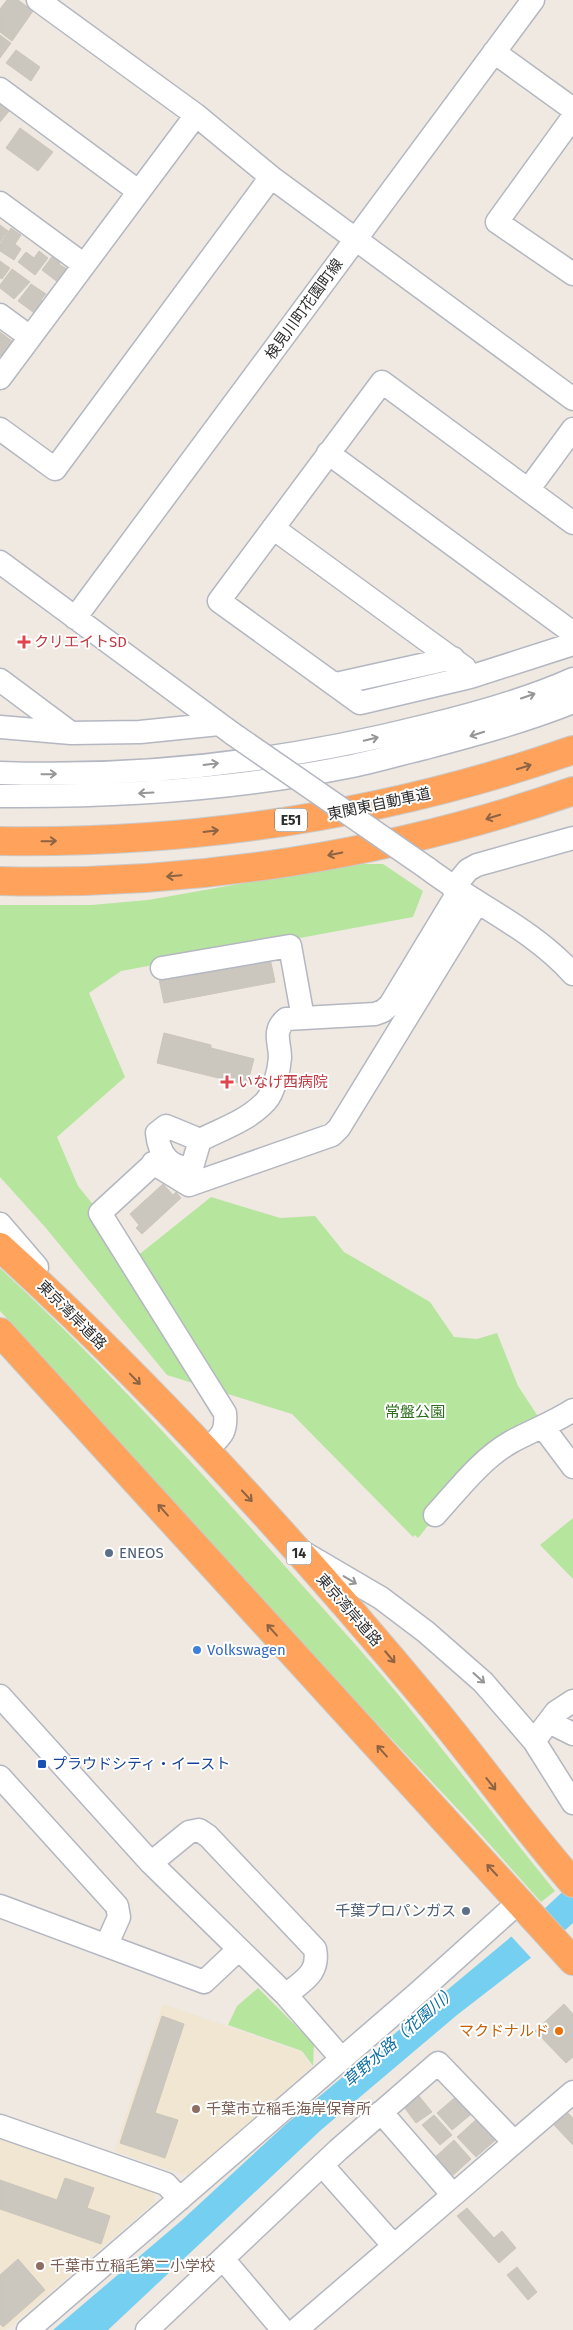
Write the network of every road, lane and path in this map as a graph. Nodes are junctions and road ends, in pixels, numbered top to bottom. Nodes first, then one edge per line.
1 (38, 0) edge
2 (533, 0) edge
3 (494, 52) junction
4 (0, 89) edge
5 (573, 109) edge
6 (196, 115) junction
7 (573, 117) edge
8 (272, 177) junction
9 (138, 191) junction
10 (0, 203) edge
11 (356, 240) junction
12 (84, 264) junction
13 (573, 274) edge
14 (0, 315) edge
15 (30, 337) junction
16 (0, 378) edge
17 (573, 399) edge
18 (0, 429) edge
19 (573, 429) edge
20 (328, 453) junction
21 (528, 490) junction
22 (573, 523) edge
23 (273, 528) junction
24 (0, 562) edge
25 (75, 618) junction
26 (573, 633) edge
27 (573, 644) edge
28 (453, 658) junction
29 (470, 676) junction
30 (573, 678) edge
31 (0, 680) edge
32 (336, 684) junction
33 (573, 702) edge
34 (0, 726) edge
35 (226, 729) junction
36 (71, 733) junction
37 (573, 750) edge
38 (0, 773) edge
39 (573, 791) edge
40 (0, 796) edge
41 (573, 838) edge
42 (0, 841) edge
43 (0, 881) edge
44 (463, 894) junction
45 (162, 968) dead end
46 (573, 974) edge
47 (303, 1018) junction
48 (200, 1140) junction
49 (157, 1159) junction
50 (0, 1224) edge
51 (0, 1247) edge
52 (0, 1332) edge
53 (106, 1349) junction
54 (573, 1410) edge
55 (543, 1427) junction
56 (205, 1451) junction
57 (573, 1467) edge
58 (435, 1515) dead end
59 (293, 1546) junction
60 (0, 1696) edge
61 (573, 1700) edge
62 (549, 1722) junction
63 (573, 1734) edge
64 (534, 1741) junction
65 (4, 1790) edge
66 (573, 1803) edge
67 (151, 1863) junction
68 (573, 1883) edge
69 (0, 1906) edge
70 (536, 1920) junction
71 (107, 1944) junction
72 (239, 1949) junction
73 (573, 1961) edge
74 (286, 1995) junction
75 (342, 2058) junction
76 (573, 2092) edge
77 (381, 2112) junction
78 (0, 2126) edge
79 (514, 2142) junction
80 (322, 2165) junction
81 (454, 2195) junction
82 (180, 2199) junction
83 (394, 2246) junction
84 (223, 2259) junction
85 (28, 2330) edge
86 (147, 2330) edge
87 (283, 2330) edge
88 (296, 2330) edge

1 - 6 street
2 - 3 street, 検見川町花園町線
3 - 5 street
3 - 11 street, 検見川町花園町線
4 - 9 street
6 - 8 street
6 - 9 street
7 - 13 street
8 - 11 street
8 - 18 street
9 - 12 street
10 - 12 street
11 - 17 street
11 - 25 street, 検見川町花園町線
12 - 15 street
14 - 15 street
15 - 16 street
19 - 21 street
20 - 21 street
20 - 23 street
20 - 26 street
21 - 22 street
23 - 28 street
23 - 32 street
24 - 25 street
25 - 35 street
27 - 29 street
28 - 29 street
28 - 32 street
29 - 32 street
38 -> 30 street
31 - 36 street
33 -> 40 street
34 - 36 street
35 - 36 street
35 - 44 street, bridge
42 -> 37 highway, 東関東自動車道 / E51
39 -> 43 highway
41 - 44 street
44 - 46 street
44 - 47 street
44 - 49 street
45 - 47 street
47 - 48 street
48 - 49 street
48 - 49 street
49 - 56 street
50 - 53 street
51 - 53 highway, 東京湾岸道路 / 14
70 -> 52 highway
53 -> 56 highway, 東京湾岸道路 / 14
54 - 55 street
55 - 57 street
55 - 58 street
56 -> 59 highway, 東京湾岸道路 / 14
59 -> 64 street
59 -> 68 highway, 東京湾岸道路 / 14
60 - 67 street
61 - 62 street
62 - 63 street
62 - 64 street
64 - 66 street
65 - 71 street
67 - 72 street
67 - 74 street
69 - 71 street
70 - 73 highway
70 - 75 street
71 - 72 street
72 - 74 street
74 - 75 street
75 - 82 street
76 - 79 street
77 - 79 street
77 - 80 street
77 - 81 street
78 - 82 street
79 - 81 street
80 - 83 street
80 - 84 street
81 - 83 street
82 - 85 street
83 - 88 street
84 - 86 street
84 - 87 street

